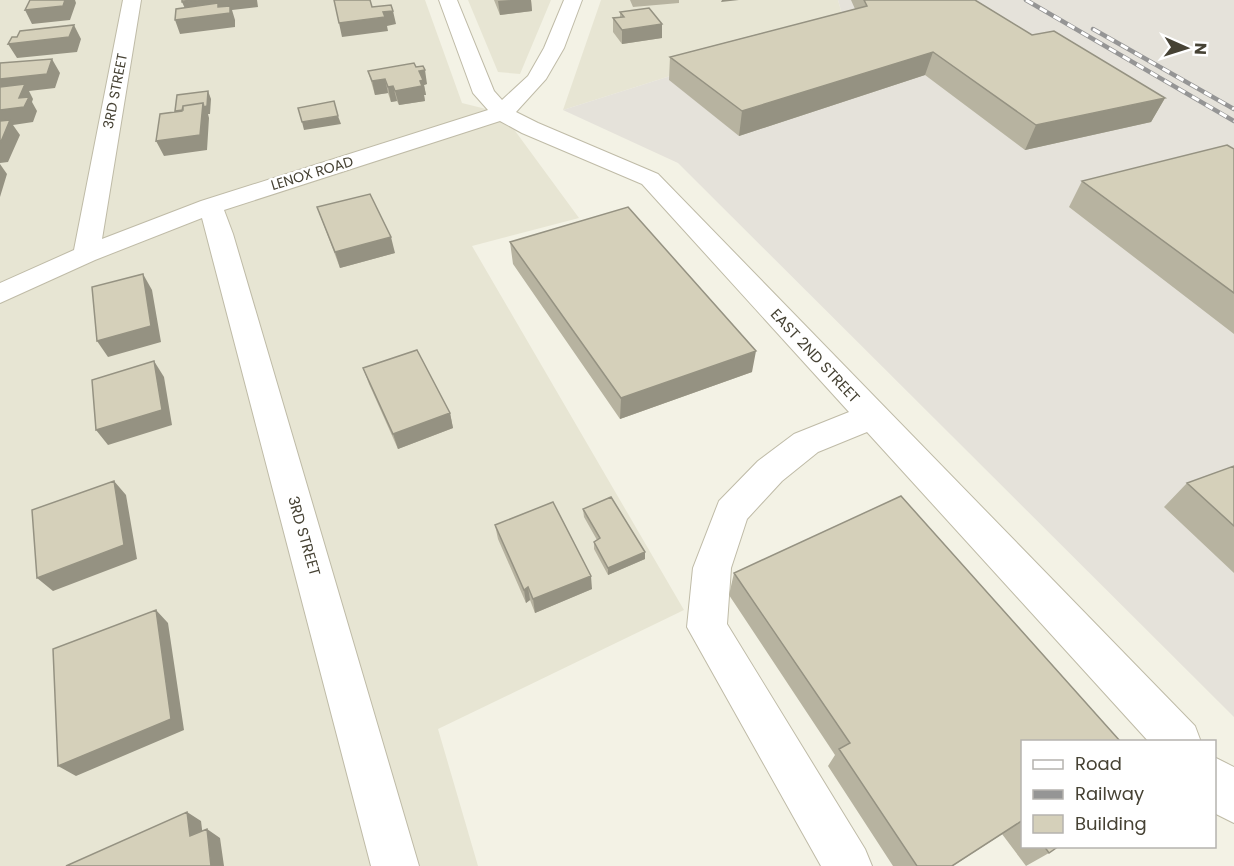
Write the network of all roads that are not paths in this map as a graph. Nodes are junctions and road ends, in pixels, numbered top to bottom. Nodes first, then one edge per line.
1 (132, 0) edge
2 (448, 0) edge
3 (573, 0) edge
4 (502, 113) junction
5 (210, 206) junction
6 (86, 254) junction
7 (0, 294) edge
8 (872, 416) junction
9 (1178, 740) edge
10 (1216, 780) edge
11 (1234, 800) edge
12 (395, 866) edge
13 (848, 866) edge

1 - 6 street, 3RD STREET
2 - 4 street, EAST 2ND STREET
3 - 4 street, LENOX ROAD
4 - 5 street, LENOX ROAD
4 - 8 street, EAST 2ND STREET
5 - 6 street, LENOX ROAD
5 - 12 street, 3RD STREET
6 - 7 street, LENOX ROAD
8 - 9 street, EAST 2ND STREET
8 - 13 street
10 - 11 street

